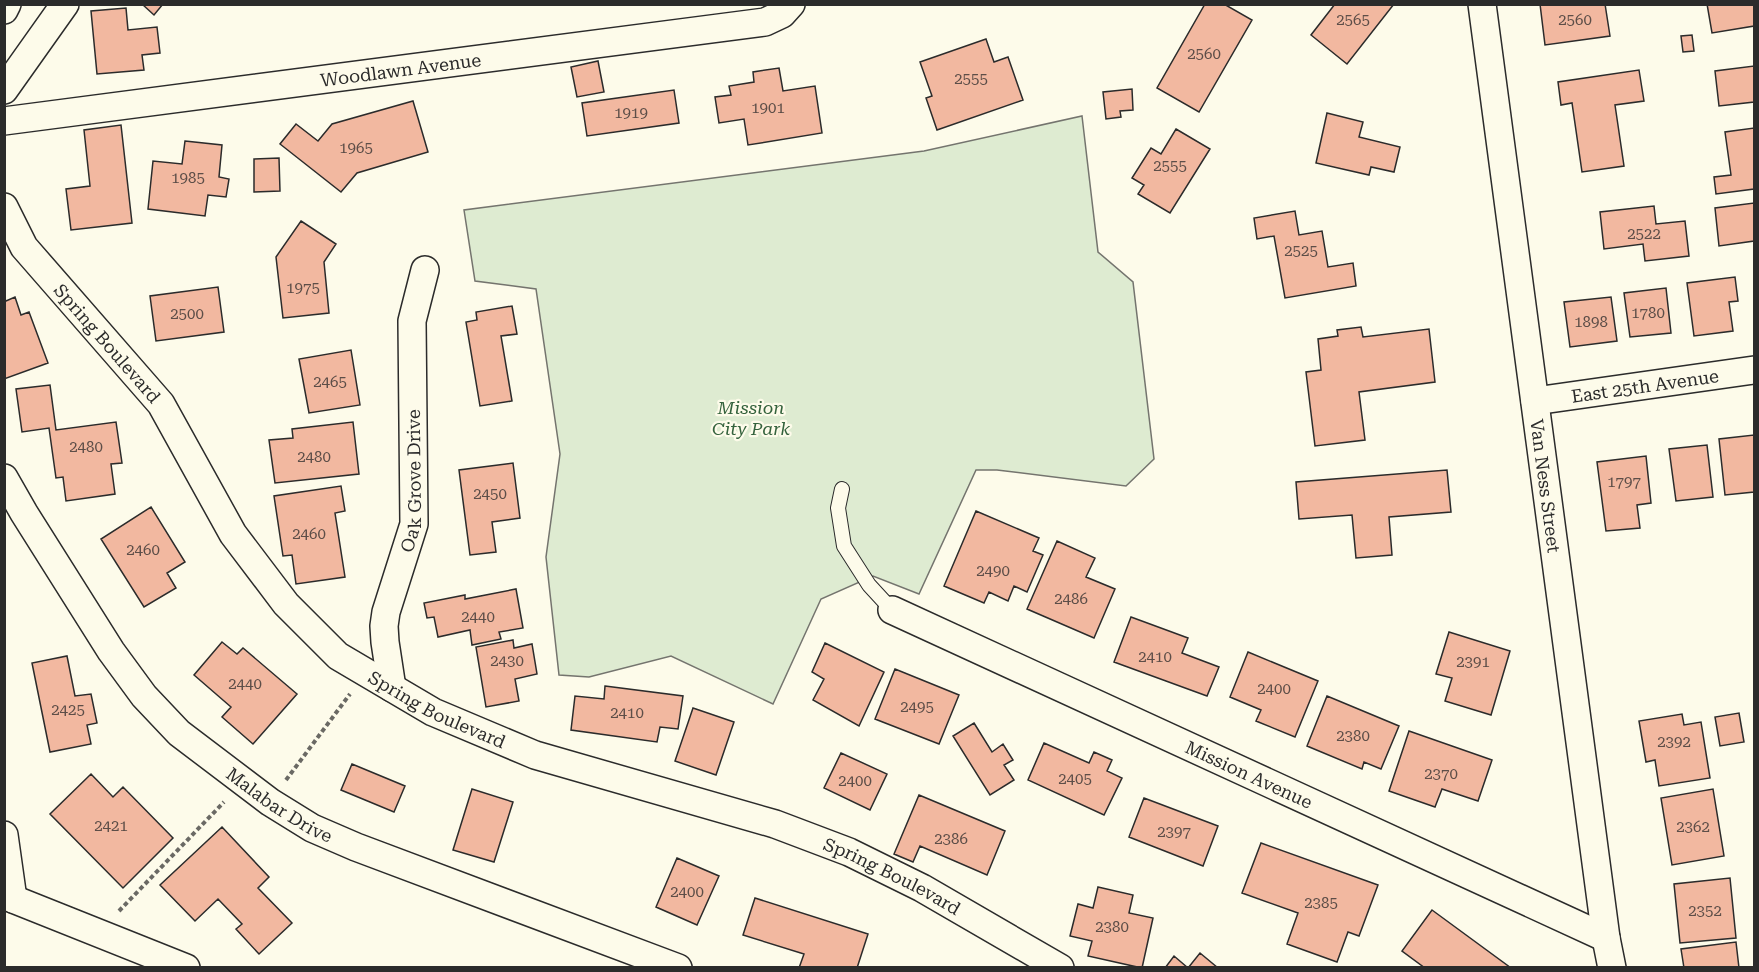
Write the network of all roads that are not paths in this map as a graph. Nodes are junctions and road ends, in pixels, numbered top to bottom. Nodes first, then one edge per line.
1 (7, 4) edge
2 (65, 4) edge
3 (791, 4) edge
4 (1482, 4) edge
5 (4, 10) edge
6 (4, 90) edge
7 (4, 121) edge
8 (4, 207) edge
9 (425, 270) dead end
10 (1755, 370) edge
11 (1535, 401) junction
12 (4, 478) edge
13 (842, 489) dead end
14 (892, 610) joint
15 (392, 688) junction
16 (4, 835) edge
17 (9, 906) edge
18 (1606, 938) junction
19 (186, 968) edge
20 (678, 968) edge
21 (1060, 968) edge
22 (1612, 968) edge

1 - 5 street
2 - 6 street
3 - 7 street, Woodlawn Avenue
4 - 11 street, Van Ness Street
8 - 15 street, Spring Boulevard
9 - 15 street, Oak Grove Drive
10 - 11 street, East 25th Avenue
11 - 18 street, Van Ness Street
12 - 20 street, Malabar Drive
13 - 14 lane
14 - 18 street, Mission Avenue
15 - 21 street, Spring Boulevard
16 - 17 street
17 - 19 street
18 - 22 street, Van Ness Street

